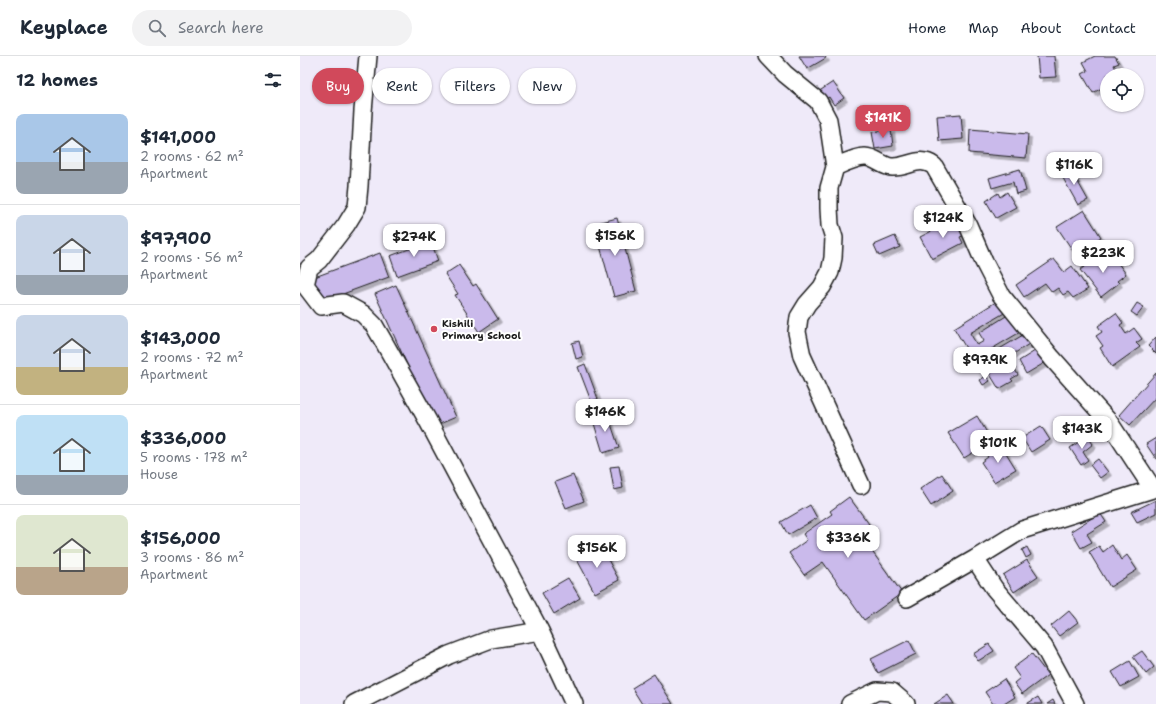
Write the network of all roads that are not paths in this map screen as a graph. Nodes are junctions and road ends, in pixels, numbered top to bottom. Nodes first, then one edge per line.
1 (368, 56) edge
2 (768, 56) edge
3 (835, 167) junction
4 (861, 484) dead end
5 (1155, 489) edge
6 (975, 559) junction
7 (907, 598) dead end
8 (540, 631) junction
9 (354, 704) edge
10 (574, 704) edge
11 (850, 704) edge
12 (906, 704) edge
13 (1075, 704) edge

1 - 8 street
2 - 3 street
3 - 4 street
3 - 5 street
5 - 6 street
6 - 7 street
6 - 13 street
8 - 9 street
8 - 10 street
11 - 12 street

